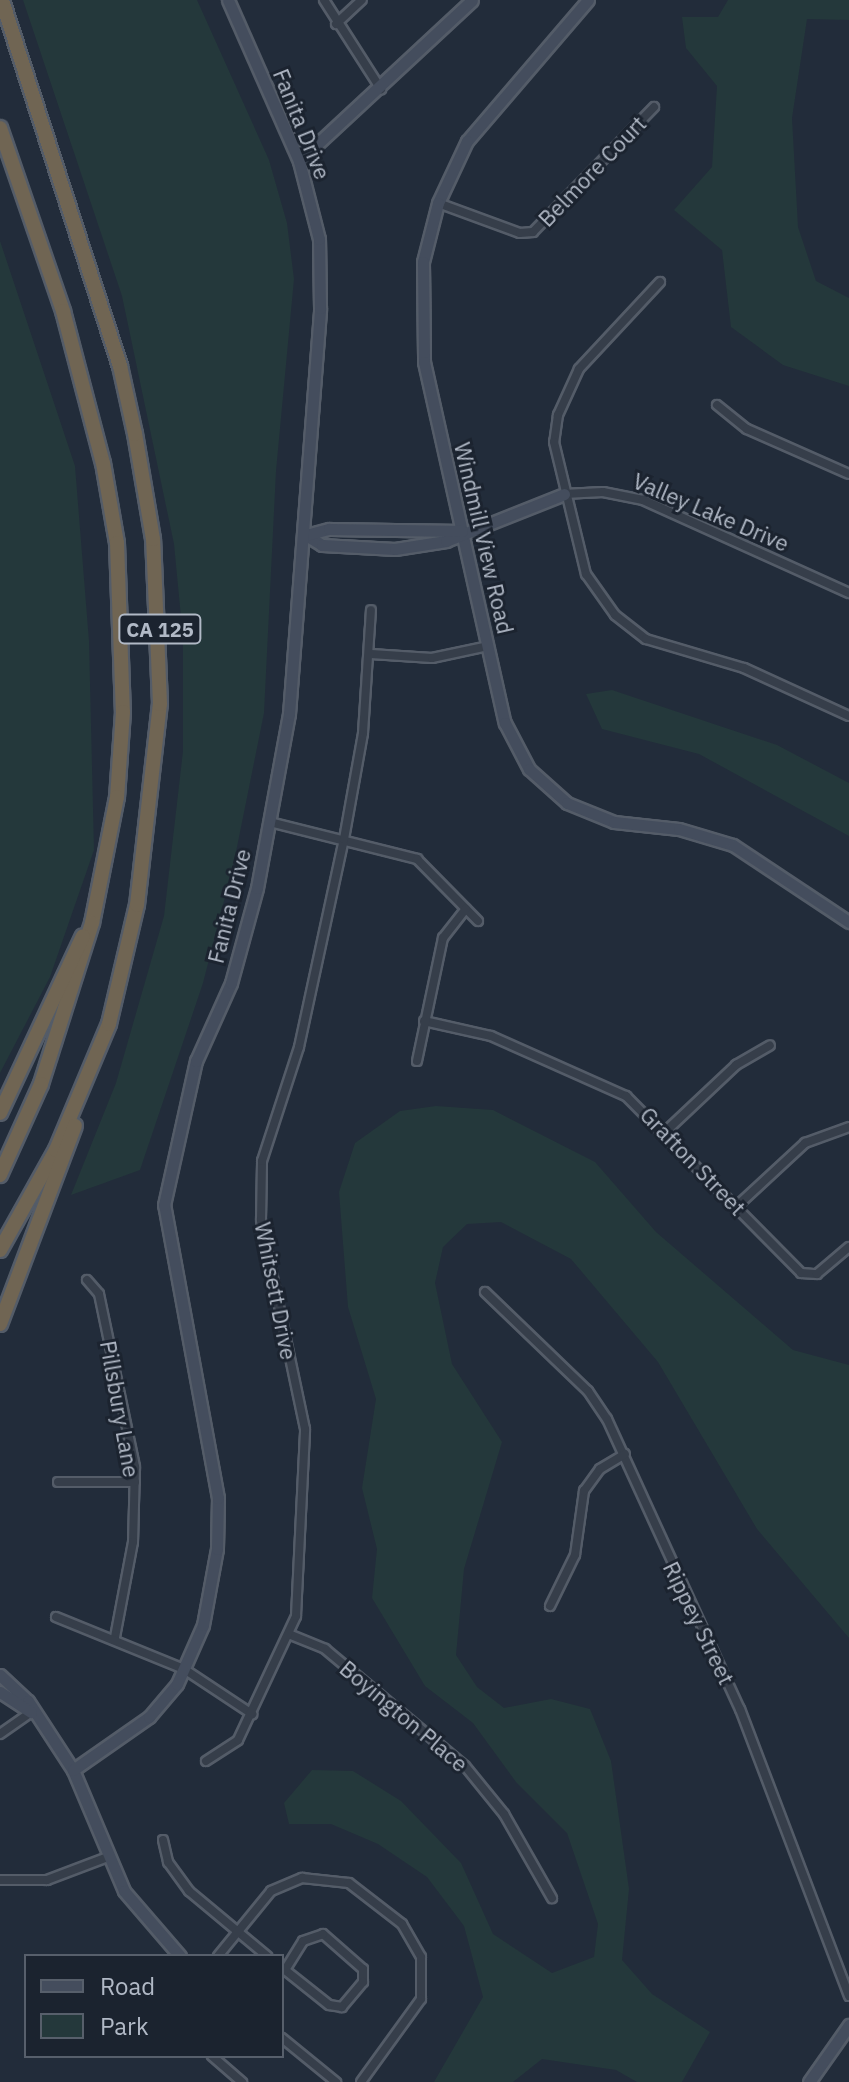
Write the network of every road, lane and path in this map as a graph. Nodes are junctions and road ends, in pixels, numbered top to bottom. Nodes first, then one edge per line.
1 (2, 0) edge
2 (228, 0) edge
3 (324, 0) edge
4 (362, 0) edge
5 (472, 0) edge
6 (588, 0) edge
7 (336, 24) junction
8 (381, 90) junction
9 (654, 107) dead end
10 (0, 128) edge
11 (299, 161) junction
12 (438, 203) junction
13 (660, 282) dead end
14 (717, 405) dead end
15 (849, 474) edge
16 (564, 494) junction
17 (462, 531) junction
18 (306, 535) junction
19 (849, 593) edge
20 (371, 610) dead end
21 (488, 646) junction
22 (371, 654) junction
23 (849, 716) edge
24 (270, 822) junction
25 (344, 839) junction
26 (466, 909) junction
27 (478, 921) dead end
28 (849, 922) edge
29 (92, 923) junction
30 (424, 1021) junction
31 (770, 1045) dead end
32 (97, 1058) junction
33 (417, 1061) dead end
34 (0, 1113) edge
35 (849, 1127) edge
36 (665, 1132) junction
37 (0, 1175) edge
38 (737, 1206) junction
39 (849, 1247) edge
40 (0, 1250) edge
41 (87, 1280) dead end
42 (485, 1292) dead end
43 (0, 1324) edge
44 (625, 1454) junction
45 (58, 1482) dead end
46 (135, 1482) junction
47 (550, 1606) dead end
48 (56, 1617) dead end
49 (291, 1635) junction
50 (115, 1637) junction
51 (184, 1669) junction
52 (0, 1675) edge
53 (0, 1692) edge
54 (31, 1712) junction
55 (252, 1714) junction
56 (0, 1734) edge
57 (206, 1761) dead end
58 (73, 1770) junction
59 (163, 1840) dead end
60 (108, 1857) junction
61 (0, 1880) edge
62 (552, 1898) dead end
63 (235, 1930) junction
64 (178, 1954) edge
65 (219, 1954) edge
66 (265, 1954) edge
67 (284, 1968) edge
68 (284, 1970) edge
69 (849, 1996) edge
70 (849, 2025) edge
71 (284, 2040) edge
72 (214, 2058) edge
73 (242, 2082) edge
74 (336, 2082) edge
75 (361, 2082) edge
76 (809, 2082) edge

1 - 32 highway, CA 125
2 - 11 main road, Fanita Drive
3 - 7 street
4 - 7 street
5 - 8 main road
6 - 12 main road, Windmill View Road
7 - 8 street
8 - 11 main road
9 - 12 street, Belmore Court
10 - 29 highway, CA 125
11 - 18 main road, Fanita Drive
12 - 17 main road, Windmill View Road
13 - 16 street
14 - 15 street
16 - 17 main road, Valley Lake Drive
16 - 19 street, Valley Lake Drive
16 - 23 street
17 - 18 main road, Valley Lake Drive
17 - 18 main road, Valley Lake Drive
17 - 21 main road, Windmill View Road
18 - 24 main road, Fanita Drive
20 - 22 street, Whitsett Drive
21 - 22 street
21 - 28 main road, Windmill View Road
22 - 25 street, Whitsett Drive
24 - 25 street
24 - 51 main road, Fanita Drive
25 - 26 street
25 - 49 street, Whitsett Drive
26 - 27 street
26 - 30 street
29 - 34 highway
29 - 37 highway, CA 125
30 - 33 street
30 - 36 street, Grafton Street
31 - 36 street
32 - 40 highway, CA 125
32 - 43 highway
35 - 38 street
36 - 38 street, Grafton Street
38 - 39 street, Grafton Street
41 - 46 street, Pillsbury Lane
42 - 44 street, Rippey Street
44 - 47 street
44 - 69 street, Rippey Street
45 - 46 street
46 - 50 street, Pillsbury Lane
48 - 50 street
49 - 55 street, Whitsett Drive
49 - 62 street, Boyington Place
50 - 51 street
51 - 55 street
51 - 58 main road, Fanita Drive
52 - 54 main road
53 - 54 main road
54 - 56 street
54 - 58 main road
55 - 57 street, Whitsett Drive
58 - 60 main road
59 - 63 street
60 - 61 street
60 - 64 main road
63 - 65 street
63 - 66 street
63 - 75 street
67 - 68 street
70 - 76 main road
71 - 74 street
72 - 73 street

